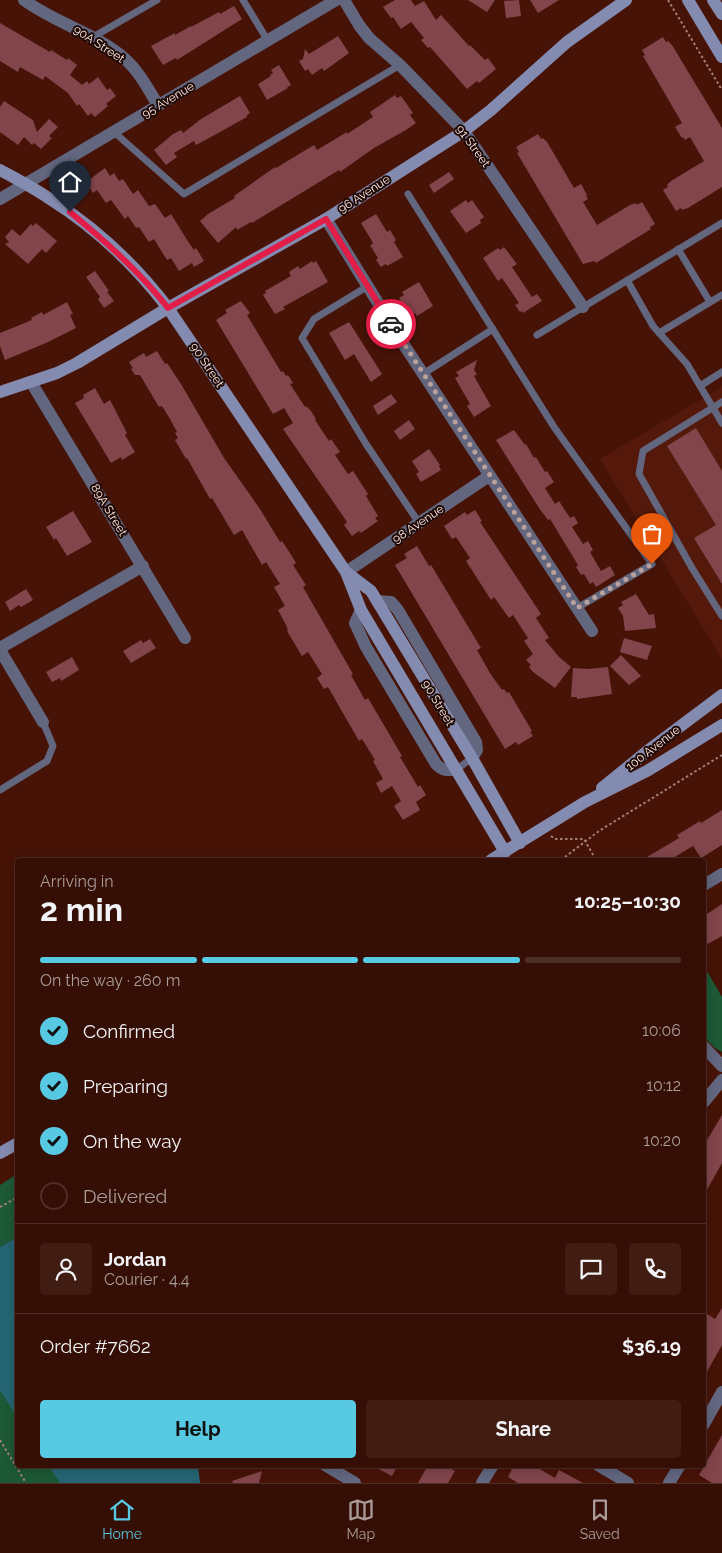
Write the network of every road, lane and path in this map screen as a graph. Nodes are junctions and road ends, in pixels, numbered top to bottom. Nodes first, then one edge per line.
1 (157, 0) edge
2 (243, 0) edge
3 (336, 0) edge
4 (344, 0) edge
5 (626, 0) edge
6 (668, 0) edge
7 (688, 0) edge
8 (713, 0) edge
9 (26, 1) edge
10 (722, 14) edge
11 (92, 38) junction
12 (268, 41) junction
13 (722, 57) edge
14 (400, 65) junction
15 (722, 90) edge
16 (158, 106) junction
17 (464, 130) junction
18 (114, 132) junction
19 (0, 170) edge
20 (26, 184) junction
21 (408, 194) dead end
22 (0, 198) edge
23 (326, 219) junction
24 (722, 223) edge
25 (678, 249) junction
26 (627, 280) junction
27 (368, 286) junction
28 (722, 295) edge
29 (710, 302) junction
30 (583, 307) junction
31 (168, 308) junction
32 (493, 329) junction
33 (659, 333) junction
34 (537, 335) dead end
35 (722, 372) edge
36 (422, 374) junction
37 (31, 382) junction
38 (700, 386) junction
39 (0, 392) edge
40 (722, 402) edge
41 (713, 408) junction
42 (722, 423) edge
43 (490, 476) junction
44 (419, 523) junction
45 (143, 566) junction
46 (346, 572) junction
47 (377, 601) junction
48 (577, 608) junction
49 (361, 610) junction
50 (722, 616) edge
51 (592, 631) dead end
52 (185, 638) dead end
53 (0, 649) edge
54 (722, 695) edge
55 (43, 722) joint
56 (722, 724) edge
57 (722, 755) edge
58 (472, 758) junction
59 (457, 769) junction
60 (0, 790) edge
61 (585, 802) junction
62 (545, 827) junction
63 (585, 842) junction
64 (520, 843) junction
65 (505, 852) junction
66 (494, 858) edge
67 (564, 858) edge
68 (595, 858) edge
69 (722, 874) edge
70 (706, 884) edge
71 (706, 1050) edge
72 (722, 1066) edge
73 (722, 1080) edge
74 (706, 1100) edge
75 (15, 1145) edge
76 (0, 1153) edge
77 (15, 1199) edge
78 (0, 1207) edge
79 (722, 1392) edge
80 (706, 1420) edge
81 (0, 1440) edge
82 (15, 1465) edge
83 (17, 1468) edge
84 (330, 1468) edge
85 (491, 1468) edge
86 (603, 1468) edge
87 (678, 1468) edge
88 (26, 1483) edge
89 (355, 1483) edge
90 (482, 1483) edge
91 (628, 1483) edge
92 (669, 1483) edge

1 - 11 lane
2 - 12 lane
3 - 12 street, 95 Avenue
4 - 14 street, 91 Street
5 - 17 street, 96 Avenue
6 - 15 path
7 - 13 street
8 - 10 street
9 - 11 street, 90A Street
11 - 16 street, 90A Street
12 - 16 street, 95 Avenue
14 - 17 street, 91 Street
14 - 18 lane
16 - 18 street, 95 Avenue
17 - 23 street, 96 Avenue
17 - 30 street, 91 Street
18 - 20 street, 95 Avenue
19 - 20 street, 90 Street
20 - 22 street, 95 Avenue
20 - 31 street, 90 Street
21 - 32 lane
23 - 27 street
23 - 31 street, 96 Avenue
24 - 25 lane
25 - 26 lane
25 - 29 lane
26 - 30 lane
26 - 33 lane
27 - 36 street
27 - 44 lane
28 - 29 lane
29 - 33 lane
30 - 34 lane
31 - 37 street, 96 Avenue
31 - 46 street, 90 Street
32 - 36 lane
32 - 48 lane
33 - 38 lane
35 - 38 lane
36 - 43 street
37 - 39 street, 96 Avenue
37 - 45 street, 89A Street
38 - 41 lane
40 - 41 lane
41 - 42 lane
41 - 50 lane
43 - 44 street, 98 Avenue
43 - 48 street
44 - 46 street, 98 Avenue
45 - 52 street, 89A Street
45 - 53 street
46 - 47 street, 90 Street
46 - 49 street, 90 Street
47 - 49 lane
47 - 58 street, 90 Street
48 - 51 street
49 - 59 street, 90 Street
53 - 55 street
54 - 61 street, 100 Avenue
55 - 60 lane
56 - 61 street, 100 Avenue
57 - 63 path
58 - 59 lane
58 - 64 street, 90 Street
59 - 65 street, 90 Street
61 - 62 street, 100 Avenue
62 - 63 path
62 - 64 street, 100 Avenue
63 - 67 path
63 - 68 path
64 - 65 street, 100 Avenue
65 - 66 street, 100 Avenue
69 - 70 street
71 - 72 street
73 - 74 street
75 - 76 street
77 - 78 path
79 - 80 street
81 - 82 path
83 - 88 path
84 - 89 street
85 - 90 street
86 - 91 street
87 - 92 street

